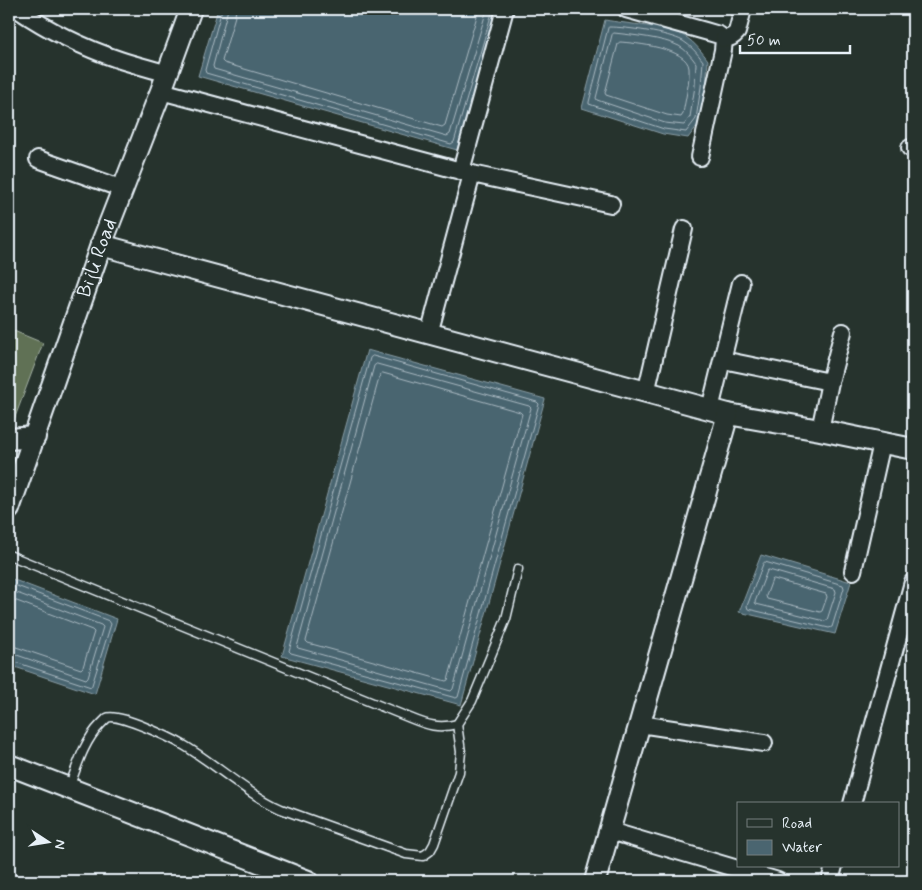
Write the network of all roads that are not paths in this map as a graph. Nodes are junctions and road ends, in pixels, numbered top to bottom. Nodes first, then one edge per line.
1 (17, 9) edge
2 (191, 9) edge
3 (505, 9) edge
4 (626, 9) edge
5 (742, 9) edge
6 (724, 39) junction
7 (164, 83) junction
8 (700, 157) dead end
9 (38, 160) dead end
10 (467, 172) junction
11 (123, 189) junction
12 (610, 204) dead end
13 (684, 229) dead end
14 (101, 245) junction
15 (742, 283) dead end
16 (843, 332) dead end
17 (429, 334) junction
18 (723, 360) junction
19 (830, 382) junction
20 (646, 393) junction
21 (719, 412) junction
22 (820, 430) junction
23 (35, 438) junction
24 (9, 439) edge
25 (882, 443) junction
26 (913, 449) edge
27 (15, 473) edge
28 (9, 509) edge
29 (9, 555) edge
30 (518, 569) dead end
31 (853, 571) dead end
32 (913, 582) edge
33 (457, 724) junction
34 (640, 724) junction
35 (764, 743) dead end
36 (9, 765) edge
37 (69, 788) junction
38 (853, 802) edge
39 (610, 831) junction
40 (833, 868) edge
41 (308, 881) edge
42 (595, 881) edge
43 (778, 881) edge
44 (830, 881) edge

1 - 7 street
2 - 7 street, Bijli Road
3 - 10 street
4 - 6 street
5 - 6 street
6 - 8 street
7 - 10 street
7 - 11 street, Bijli Road
9 - 11 street
10 - 12 street
10 - 17 street
11 - 14 street, Bijli Road
13 - 20 street
14 - 17 street
14 - 23 street, Bijli Road
15 - 18 street
16 - 19 street
17 - 20 street
18 - 19 street
18 - 21 street
19 - 22 street
20 - 21 street
21 - 22 street
21 - 34 street
22 - 25 street
23 - 24 street
23 - 27 street, Bijli Road
25 - 26 street
25 - 31 street
27 - 28 street, Bijli Road
29 - 33 lane
30 - 33 lane
32 - 38 street
33 - 37 lane
34 - 35 street
34 - 39 street
36 - 37 street
37 - 41 street
39 - 42 street
39 - 43 street
40 - 44 street

